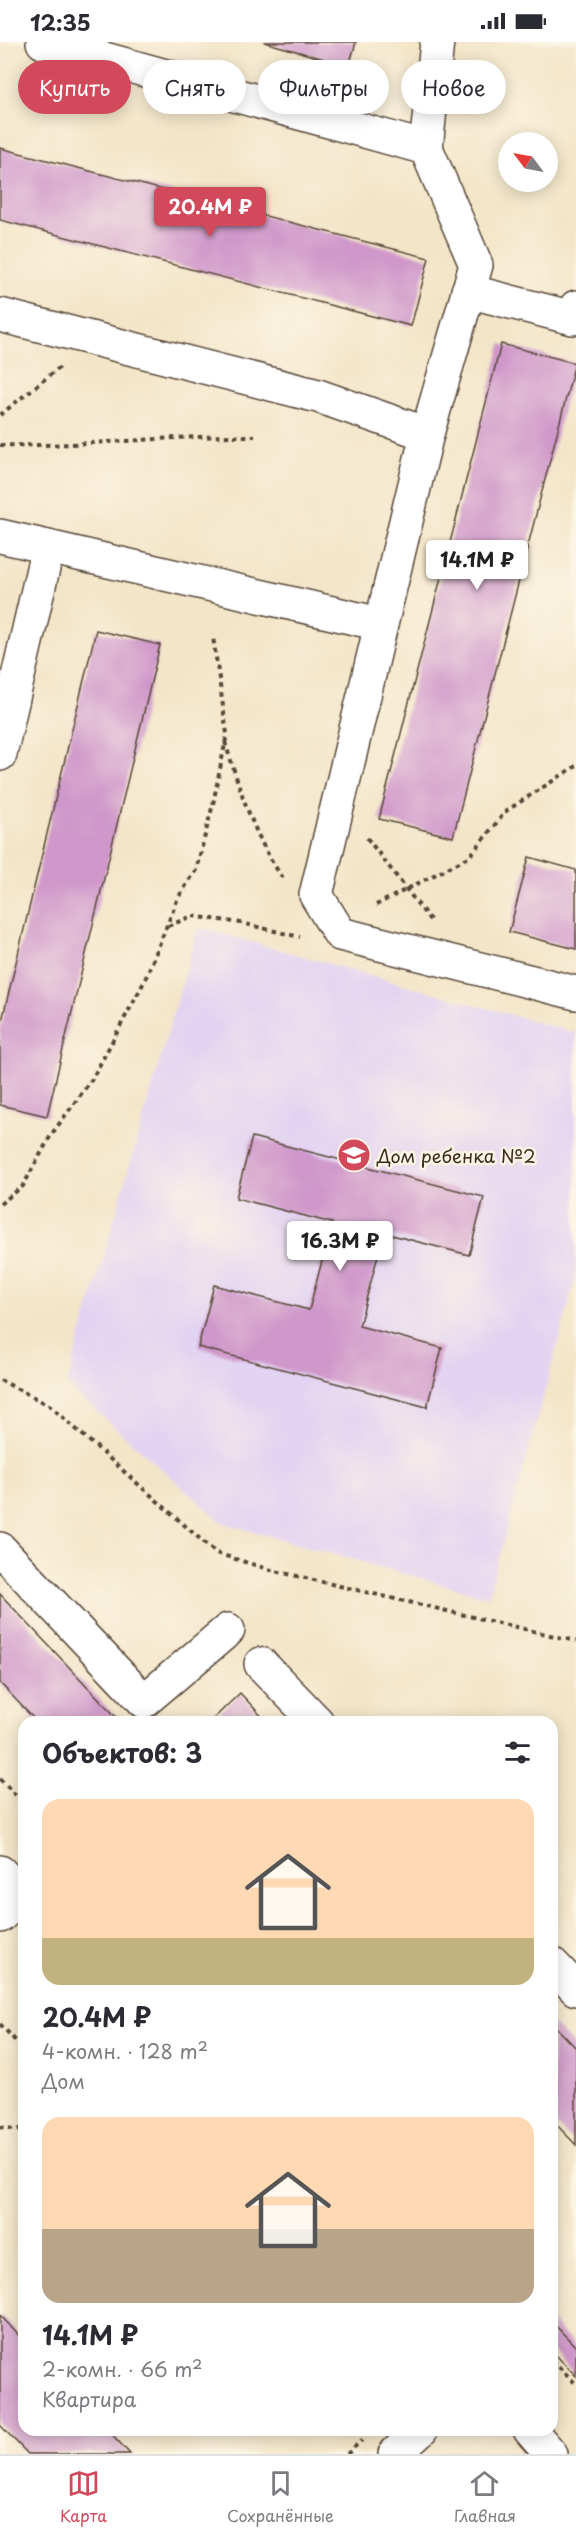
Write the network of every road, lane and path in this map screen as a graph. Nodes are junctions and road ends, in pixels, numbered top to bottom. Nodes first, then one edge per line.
1 (43, 42) edge
2 (437, 42) edge
3 (426, 148) junction
4 (468, 291) junction
5 (576, 307) edge
6 (0, 315) edge
7 (86, 336) junction
8 (0, 416) edge
9 (427, 434) junction
10 (255, 436) dead end
11 (0, 445) edge
12 (0, 536) edge
13 (48, 547) junction
14 (380, 624) junction
15 (213, 638) dead end
16 (225, 741) junction
17 (0, 754) edge
18 (576, 766) edge
19 (341, 790) junction
20 (289, 886) dead end
21 (406, 890) junction
22 (433, 923) dead end
23 (167, 926) junction
24 (336, 926) junction
25 (576, 993) edge
26 (0, 1204) edge
27 (0, 1380) edge
28 (0, 1549) edge
29 (228, 1630) dead end
30 (576, 1641) edge
31 (261, 1664) dead end
32 (311, 1716) edge
33 (0, 1779) edge
34 (18, 1798) edge
35 (0, 1872) edge
36 (15, 1903) edge
37 (558, 1970) edge
38 (576, 1989) edge
39 (0, 2024) edge
40 (18, 2044) edge
41 (0, 2127) edge
42 (18, 2129) edge
43 (558, 2366) edge
44 (576, 2384) edge
45 (415, 2436) edge
46 (535, 2436) edge
47 (395, 2454) edge
48 (551, 2454) edge

1 - 3 main road
2 - 3 main road
3 - 4 main road
4 - 5 main road
4 - 9 main road
6 - 7 main road
7 - 8 path
7 - 9 main road
9 - 14 main road
10 - 11 path
12 - 13 main road
13 - 14 main road
13 - 17 main road
14 - 19 main road
15 - 16 path
16 - 20 path
16 - 23 path
18 - 21 path
19 - 21 path
19 - 24 main road
21 - 22 path
21 - 24 path
23 - 24 path
23 - 26 path
24 - 25 main road
27 - 30 path
28 - 29 main road
31 - 32 main road
33 - 34 path
35 - 36 main road
37 - 38 main road
39 - 40 path
41 - 42 path
43 - 44 path
45 - 47 main road
46 - 48 main road

